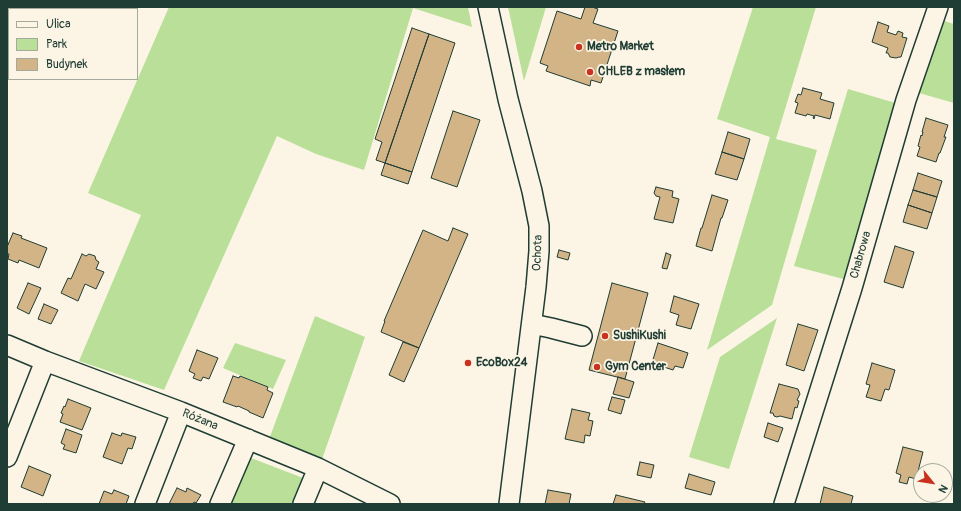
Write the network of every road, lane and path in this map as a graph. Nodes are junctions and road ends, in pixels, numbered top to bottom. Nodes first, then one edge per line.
1 (488, 7) edge
2 (938, 7) edge
3 (532, 324) junction
4 (582, 336) dead end
5 (7, 345) edge
6 (45, 361) junction
7 (180, 412) junction
8 (248, 439) junction
9 (7, 457) edge
10 (318, 468) junction
11 (145, 504) edge
12 (220, 504) edge
13 (303, 504) edge
14 (390, 504) edge
15 (509, 504) edge
16 (784, 504) edge

1 - 3 street, Ochota
2 - 16 street, Chabrowa
3 - 4 street
3 - 15 street, Ochota
5 - 6 street, Różana
6 - 7 street, Różana
6 - 9 street
7 - 8 street, Różana
7 - 11 street
8 - 10 street, Różana
8 - 12 street
10 - 13 street
10 - 14 street, Różana

